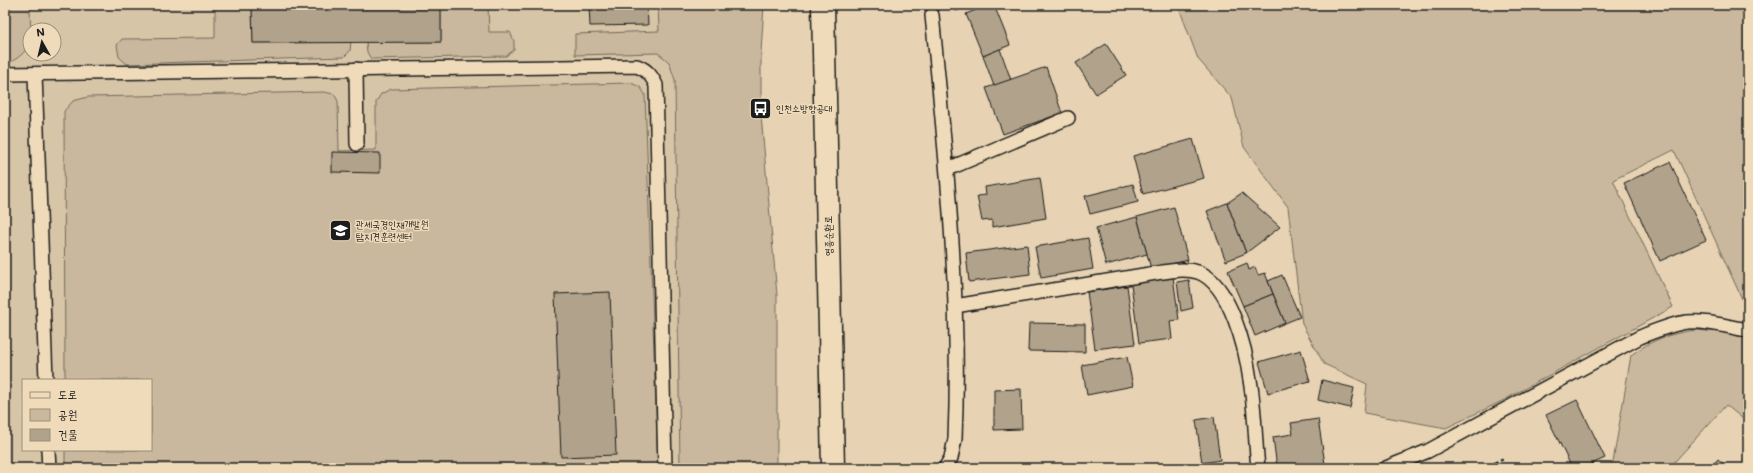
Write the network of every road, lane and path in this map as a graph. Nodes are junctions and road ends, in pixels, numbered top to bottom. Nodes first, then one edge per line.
1 (823, 5) edge
2 (932, 15) dead end
3 (356, 69) junction
4 (5, 74) edge
5 (35, 74) junction
6 (1068, 118) dead end
7 (357, 144) dead end
8 (948, 168) junction
9 (955, 306) junction
10 (1748, 330) edge
11 (46, 379) edge
12 (48, 451) edge
13 (1504, 458) dead end
14 (49, 468) edge
15 (665, 468) edge
16 (833, 468) edge
17 (838, 468) edge
18 (945, 468) edge
19 (1258, 468) edge
20 (1386, 468) edge
21 (1484, 468) edge

1 - 16 main road, 영종순환로
2 - 8 lane
3 - 5 lane
3 - 7 lane
3 - 15 lane
4 - 5 lane
5 - 11 lane
6 - 8 lane
8 - 9 lane
9 - 18 lane
9 - 19 lane
10 - 20 lane
12 - 14 lane
13 - 21 path
16 - 17 main road

